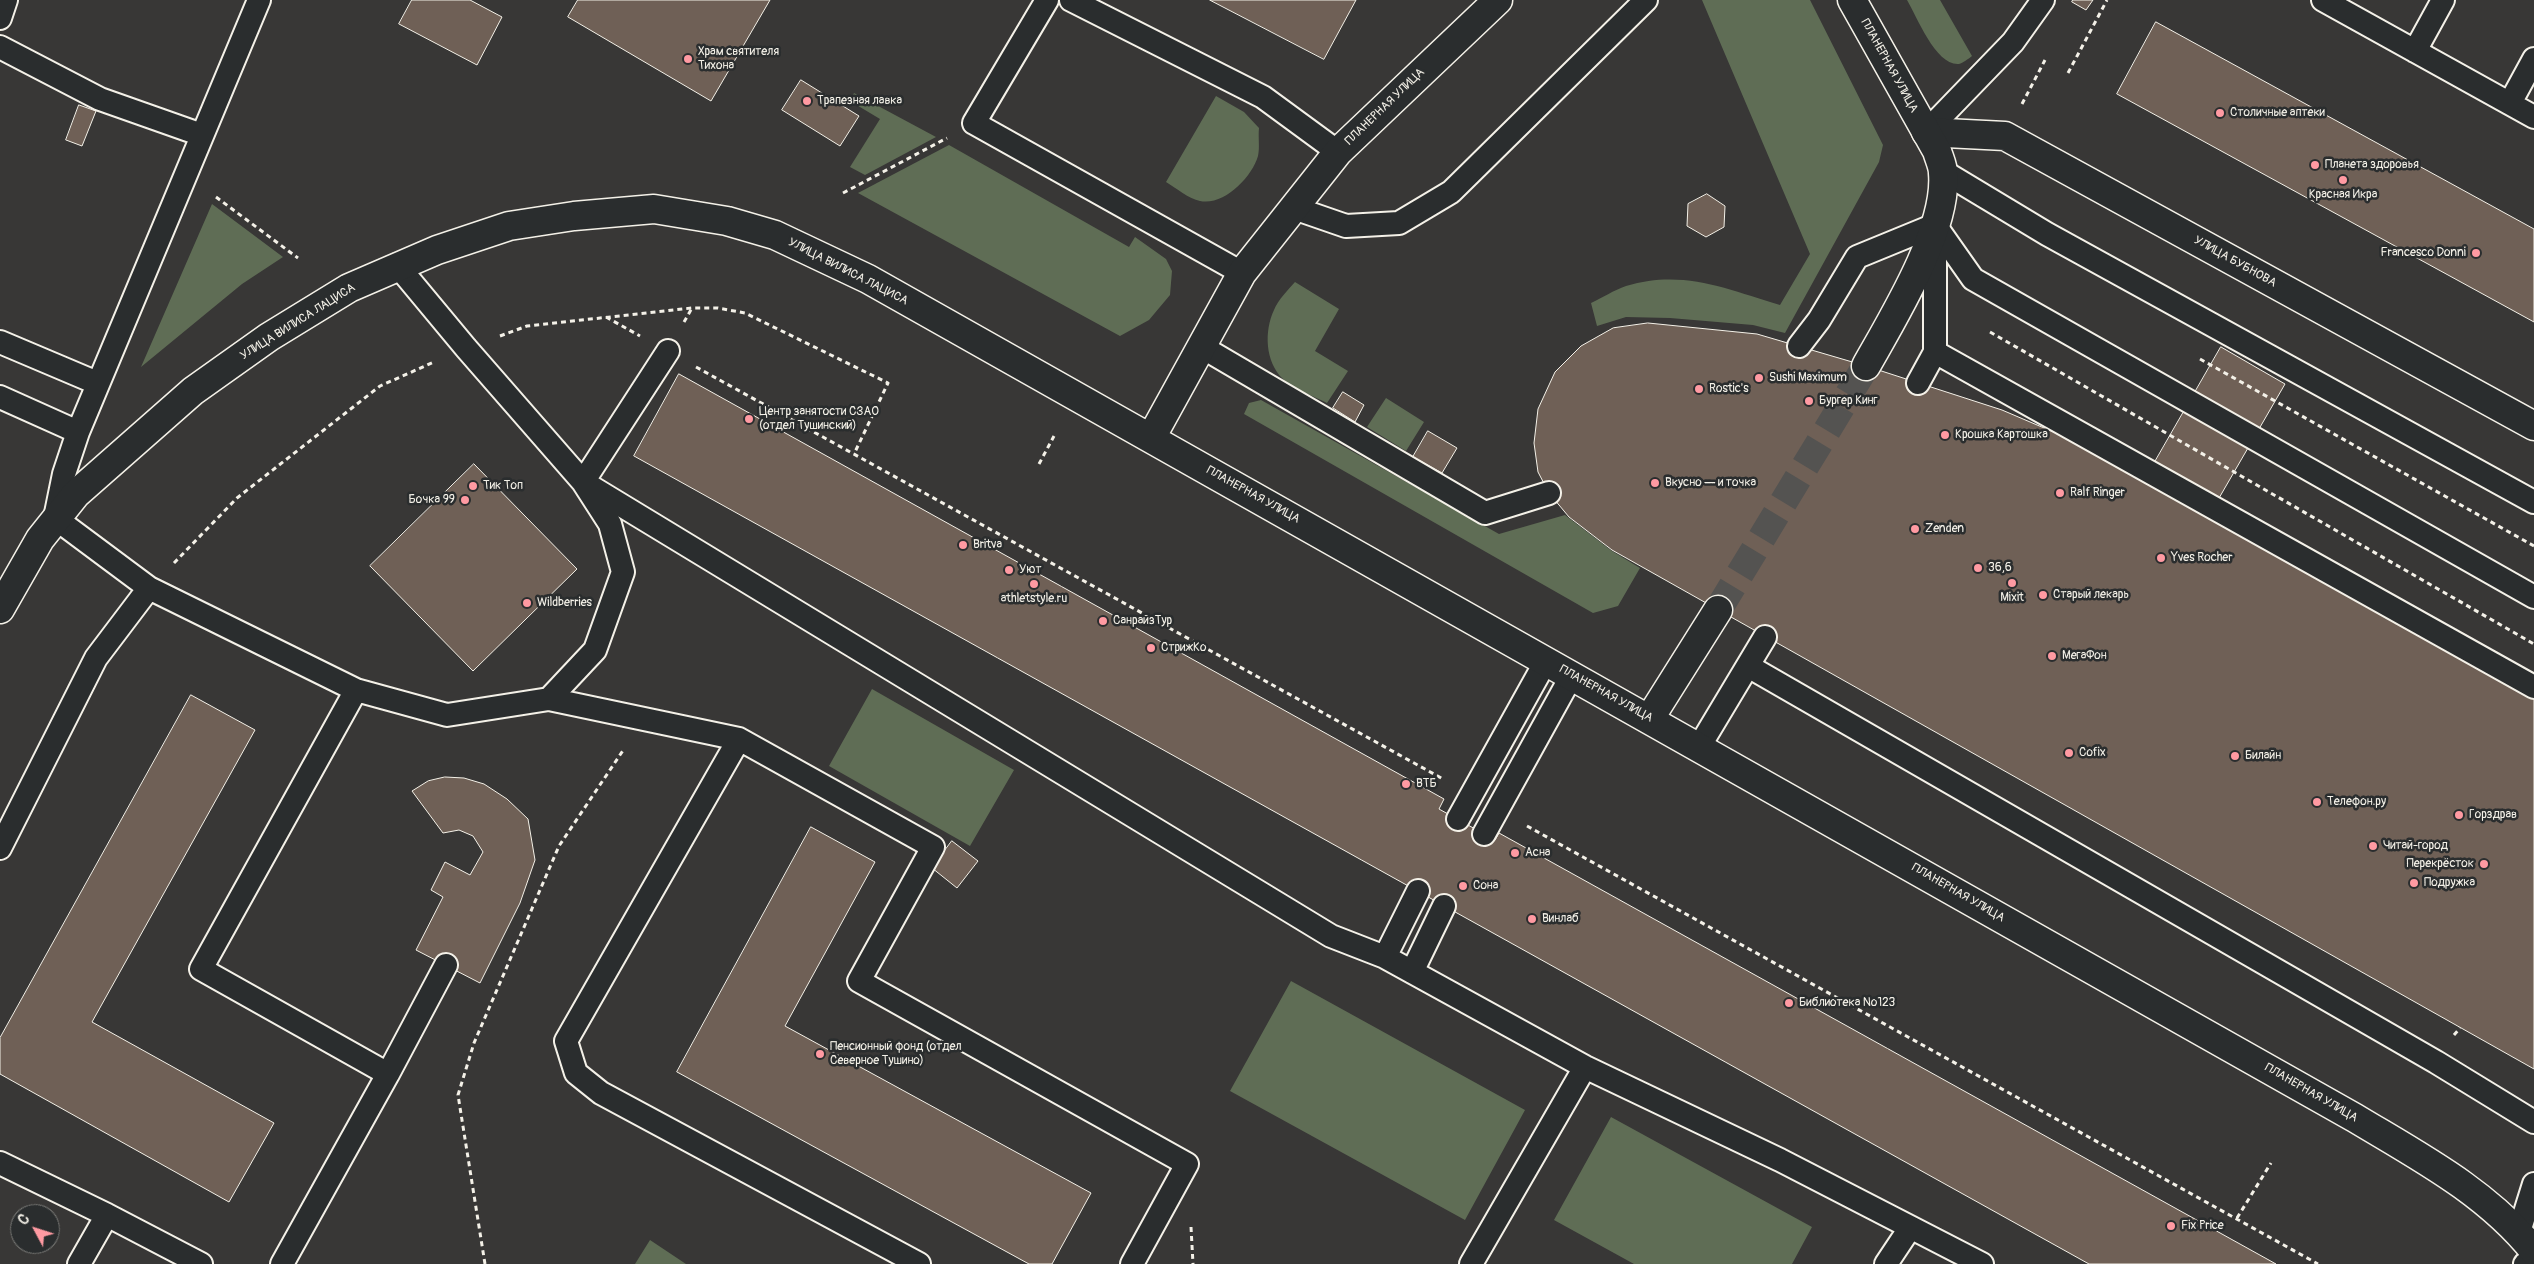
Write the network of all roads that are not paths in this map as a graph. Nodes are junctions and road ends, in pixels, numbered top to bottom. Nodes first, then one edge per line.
1 (6, 0) edge
2 (259, 0) edge
3 (1048, 0) edge
4 (1071, 0) edge
5 (1498, 0) edge
6 (1646, 0) edge
7 (1852, 0) edge
8 (2043, 0) edge
9 (2323, 0) edge
10 (2443, 0) edge
11 (0, 18) edge
12 (0, 47) edge
13 (2415, 51) junction
14 (2534, 59) edge
15 (2510, 103) junction
16 (2534, 116) edge
17 (1926, 132) junction
18 (202, 135) junction
19 (1338, 152) junction
20 (1944, 172) junction
21 (1294, 208) junction
22 (1935, 224) junction
23 (397, 265) junction
24 (1242, 273) junction
25 (0, 342) edge
26 (1800, 346) dead end
27 (1202, 347) junction
28 (668, 352) dead end
29 (1935, 352) junction
30 (1866, 366) tunnel mouth
31 (1918, 383) dead end
32 (97, 384) junction
33 (0, 397) edge
34 (2534, 426) edge
35 (78, 432) junction
36 (1151, 438) junction
37 (584, 482) junction
38 (1549, 494) dead end
39 (2534, 502) edge
40 (55, 518) junction
41 (149, 588) junction
42 (2534, 597) edge
43 (0, 610) edge
44 (1718, 610) tunnel mouth
45 (1765, 637) dead end
46 (1546, 661) junction
47 (1748, 666) junction
48 (1572, 675) junction
49 (2534, 687) edge
50 (356, 690) junction
51 (550, 698) junction
52 (1650, 718) junction
53 (739, 739) junction
54 (1699, 747) junction
55 (1458, 819) dead end
56 (1484, 834) dead end
57 (0, 848) edge
58 (1418, 892) dead end
59 (1444, 906) dead end
60 (1385, 957) junction
61 (446, 965) dead end
62 (1412, 972) junction
63 (1584, 1067) junction
64 (388, 1074) junction
65 (2534, 1122) edge
66 (0, 1163) edge
67 (2534, 1184) edge
68 (107, 1214) junction
69 (1910, 1228) junction
70 (2526, 1242) edge
71 (2534, 1260) edge
72 (79, 1264) edge
73 (201, 1264) edge
74 (282, 1264) edge
75 (919, 1264) edge
76 (1132, 1264) edge
77 (1471, 1264) edge
78 (1886, 1264) edge
79 (1982, 1264) edge
80 (2525, 1264) edge

1 - 11 lane
2 - 18 lane
3 - 24 lane
4 - 19 lane
5 - 19 main road, ПЛАНЕРНАЯ УЛИЦА
6 - 21 lane
7 - 17 main road, ПЛАНЕРНАЯ УЛИЦА
8 - 17 lane
9 - 13 lane
10 - 13 lane
12 - 18 lane
13 - 15 lane
14 - 15 lane
15 - 16 lane
17 - 20 main road, ПЛАНЕРНАЯ УЛИЦА
17 - 34 main road, УЛИЦА БУБНОВА
18 - 32 lane
19 - 21 main road, ПЛАНЕРНАЯ УЛИЦА
20 - 22 main road
20 - 39 lane
21 - 24 main road, ПЛАНЕРНАЯ УЛИЦА
22 - 26 lane
22 - 29 lane
22 - 30 main road
22 - 42 lane
23 - 36 main road, УЛИЦА ВИЛИСА ЛАЦИСА
23 - 37 lane
23 - 40 main road, УЛИЦА ВИЛИСА ЛАЦИСА
24 - 27 main road, ПЛАНЕРНАЯ УЛИЦА
25 - 32 lane
27 - 36 main road, ПЛАНЕРНАЯ УЛИЦА
27 - 38 lane
28 - 37 lane
29 - 31 lane
29 - 49 lane
32 - 35 lane
33 - 35 lane
35 - 40 lane
36 - 46 main road, ПЛАНЕРНАЯ УЛИЦА
37 - 51 lane
37 - 60 lane
40 - 41 lane
40 - 43 main road, УЛИЦА ВИЛИСА ЛАЦИСА
41 - 50 lane
41 - 57 lane
44 - 52 main road
45 - 47 lane
46 - 48 main road, ПЛАНЕРНАЯ УЛИЦА
46 - 55 lane
47 - 54 lane
47 - 65 lane
48 - 52 main road, ПЛАНЕРНАЯ УЛИЦА
48 - 56 lane
50 - 51 lane
50 - 64 lane
51 - 53 lane
52 - 54 main road, ПЛАНЕРНАЯ УЛИЦА
53 - 75 lane
53 - 76 lane
54 - 70 main road, ПЛАНЕРНАЯ УЛИЦА
58 - 60 lane
59 - 62 lane
60 - 62 lane
61 - 64 lane
62 - 63 lane
63 - 69 lane
63 - 77 lane
64 - 74 lane
66 - 68 lane
67 - 70 lane
68 - 72 lane
68 - 73 lane
69 - 78 lane
69 - 79 lane
71 - 80 lane

